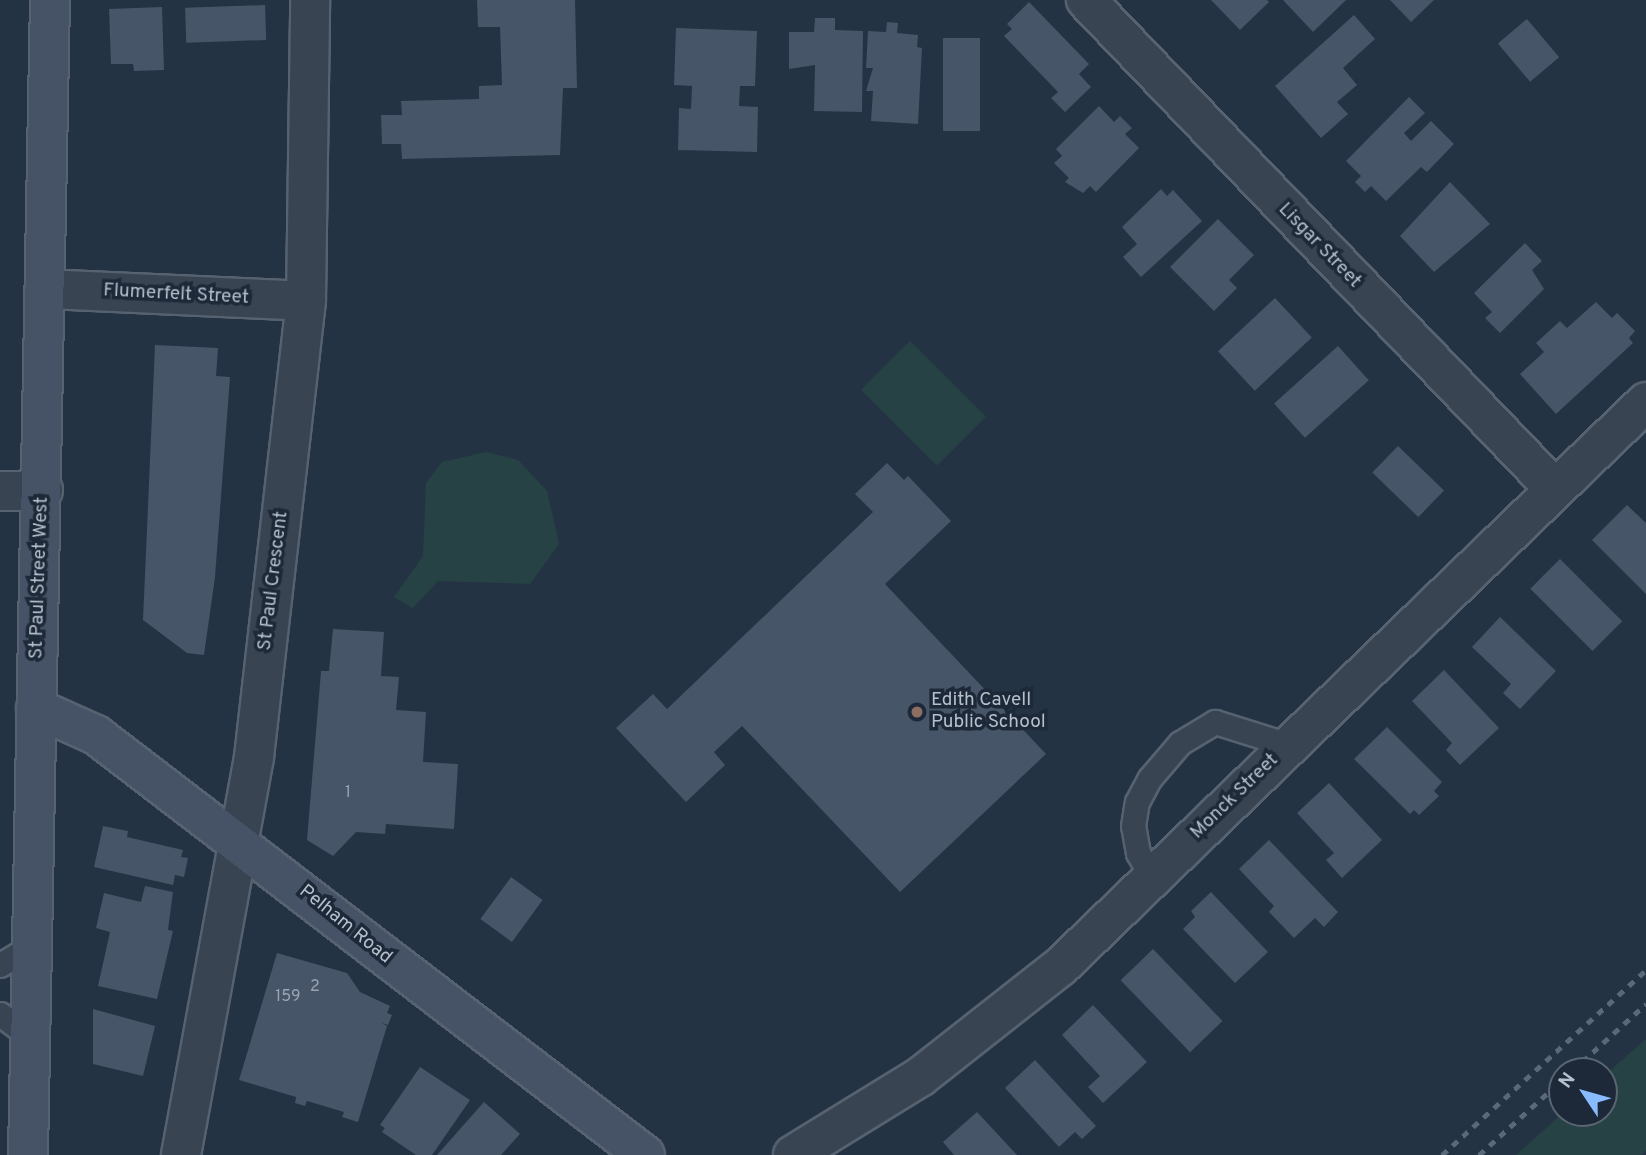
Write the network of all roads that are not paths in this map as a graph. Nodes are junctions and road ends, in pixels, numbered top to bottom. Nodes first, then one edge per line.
1 (50, 0) edge
2 (310, 0) edge
3 (1086, 0) edge
4 (46, 289) junction
5 (306, 301) junction
6 (1646, 402) edge
7 (1555, 489) junction
8 (43, 490) junction
9 (0, 491) edge
10 (36, 708) junction
11 (1289, 745) junction
12 (239, 840) junction
13 (1152, 878) junction
14 (33, 945) junction
15 (0, 965) edge
16 (0, 1014) edge
17 (31, 1037) junction
18 (28, 1155) edge
19 (181, 1155) edge
20 (645, 1155) edge
21 (793, 1155) edge

1 - 4 main road, St Paul Street West
2 - 5 street, St Paul Crescent
3 - 7 street, Lisgar Street
4 - 5 street, Flumerfelt Street
4 - 8 main road, St Paul Street West
5 - 12 street, St Paul Crescent
6 - 7 street, Monck Street
7 - 11 street, Monck Street
8 - 9 street
8 - 10 main road, St Paul Street West
10 - 12 main road, Pelham Road
10 - 14 main road, St Paul Street West
11 - 13 street, Monck Street
11 - 13 lane
12 - 19 street, St Paul Crescent
12 - 20 main road, Pelham Road
13 - 21 street, Monck Street
14 - 15 lane
14 - 17 main road, St Paul Street West
16 - 17 lane
17 - 18 main road, St Paul Street West

